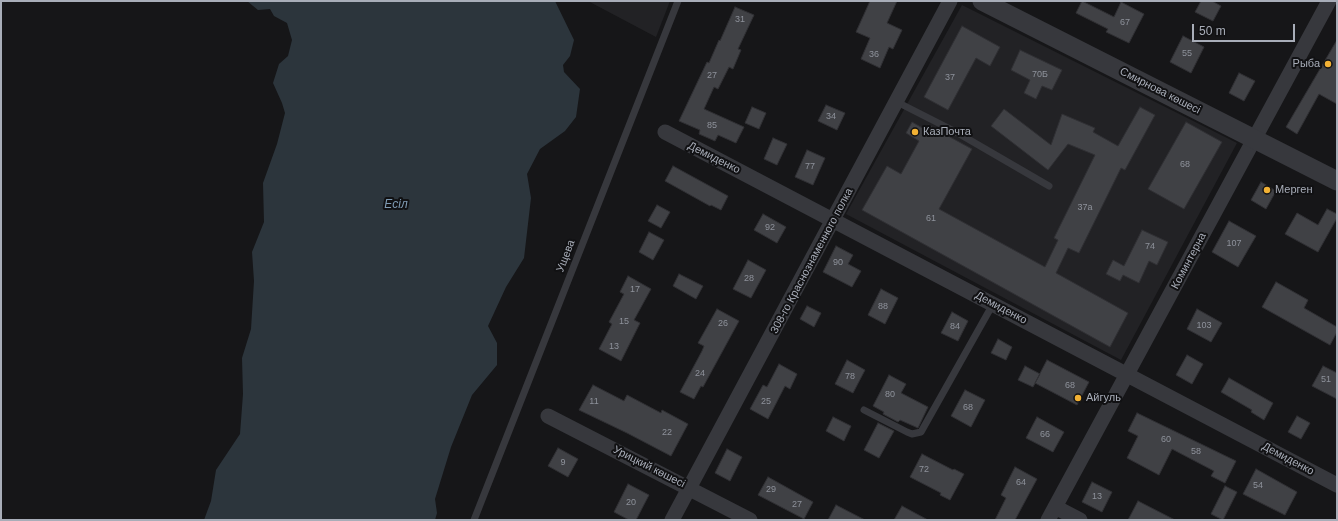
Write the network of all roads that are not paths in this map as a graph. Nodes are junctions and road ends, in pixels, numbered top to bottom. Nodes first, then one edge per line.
1 (678, 1) edge
2 (950, 1) edge
3 (982, 1) edge
4 (1329, 1) edge
5 (897, 102) junction
6 (665, 132) dead end
7 (1254, 139) junction
8 (1337, 181) edge
9 (1049, 186) dead end
10 (833, 220) junction
11 (993, 304) junction
12 (1127, 375) junction
13 (864, 410) dead end
14 (548, 416) dead end
15 (1337, 485) edge
16 (690, 488) junction
17 (1051, 514) edge
18 (474, 520) edge
19 (672, 520) edge
20 (750, 520) edge
21 (1080, 520) edge

1 - 18 lane, Ущева
2 - 5 street, 308-го Краснознаменного полка
3 - 7 street, Смирнова көшесі
4 - 7 street, Коминтерна
5 - 9 lane
5 - 10 street, 308-го Краснознаменного полка
6 - 10 street, Демиденко
7 - 8 street, Смирнова көшесі
7 - 12 street, Коминтерна
10 - 11 street, Демиденко
10 - 16 street, 308-го Краснознаменного полка
11 - 12 street, Демиденко
11 - 13 lane
12 - 15 street, Демиденко
12 - 17 street, Коминтерна
14 - 16 street, Урицкий көшесі
16 - 19 street, 308-го Краснознаменного полка
16 - 20 street, Урицкий көшесі
17 - 21 street

